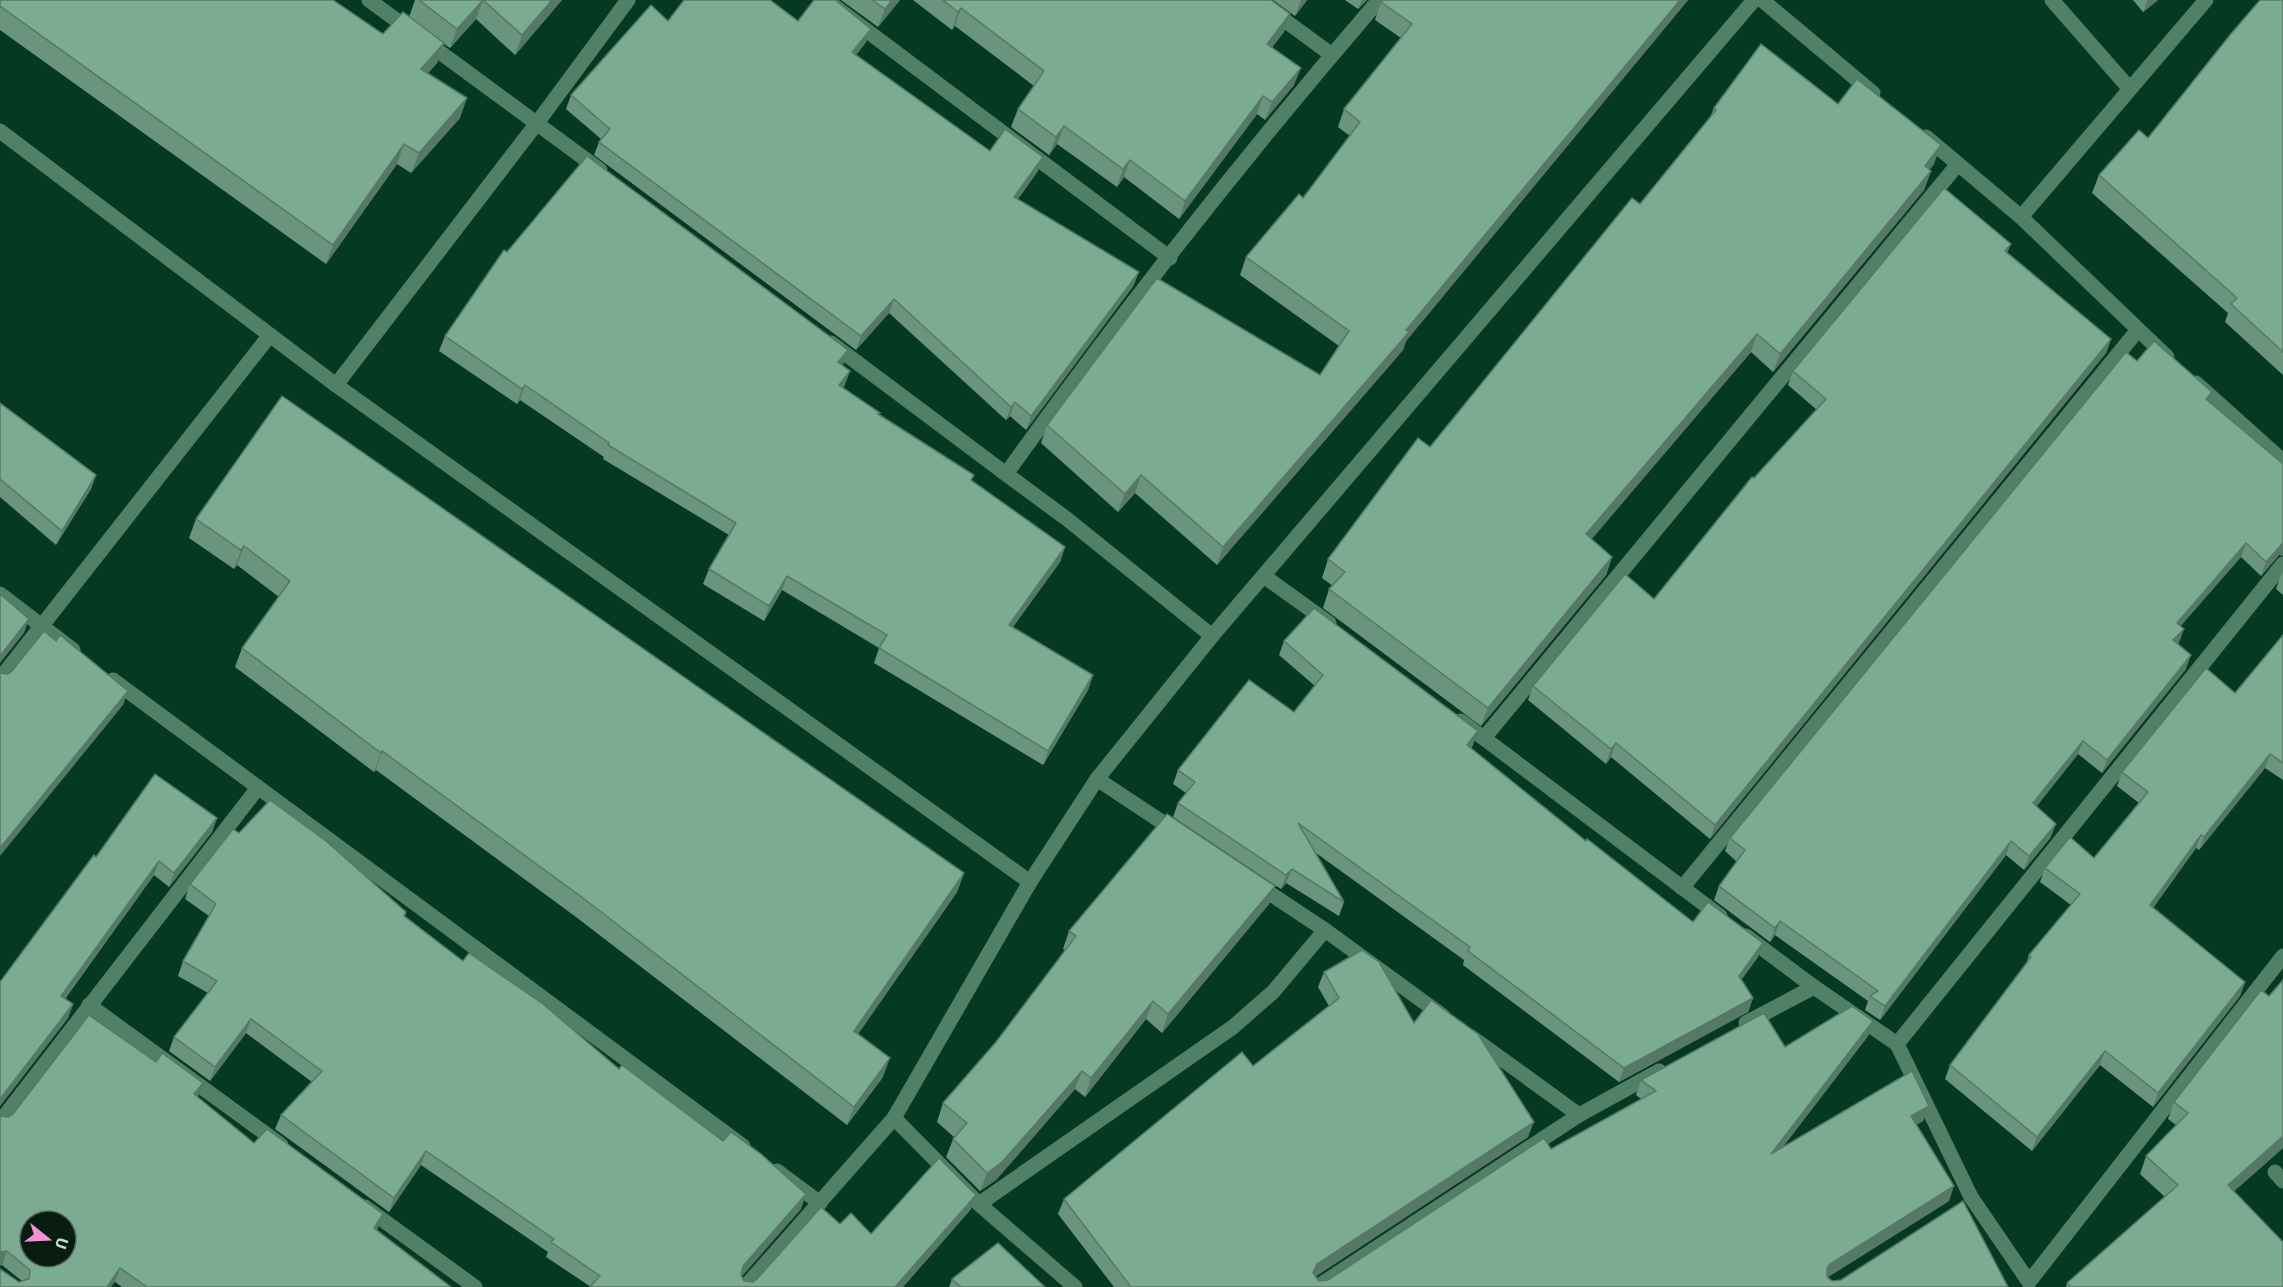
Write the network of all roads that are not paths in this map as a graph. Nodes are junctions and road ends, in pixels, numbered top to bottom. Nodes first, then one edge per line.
1 (369, 0) edge
2 (628, 0) edge
3 (825, 0) edge
4 (1257, 0) edge
5 (1379, 0) edge
6 (1754, 0) edge
7 (1761, 0) edge
8 (2052, 0) edge
9 (2206, 0) edge
10 (1332, 55) junction
11 (2129, 88) junction
12 (1886, 104) edge
13 (537, 123) junction
14 (1913, 126) edge
15 (0, 130) edge
16 (1958, 164) junction
17 (614, 181) edge
18 (2020, 217) junction
19 (1170, 258) junction
20 (815, 331) edge
21 (2137, 331) junction
22 (270, 335) junction
23 (336, 385) junction
24 (2283, 461) edge
25 (1006, 474) junction
26 (2283, 564) edge
27 (1265, 576) junction
28 (0, 594) edge
29 (41, 626) junction
30 (1341, 633) edge
31 (1212, 636) junction
32 (0, 679) edge
33 (1446, 710) edge
34 (1484, 738) junction
35 (1097, 779) junction
36 (257, 789) junction
37 (1186, 838) edge
38 (1245, 878) edge
39 (1030, 882) junction
40 (1682, 888) junction
41 (1324, 930) junction
42 (2283, 956) edge
43 (1814, 987) junction
44 (89, 1005) junction
45 (1733, 1030) edge
46 (1897, 1044) junction
47 (1672, 1064) edge
48 (1579, 1115) junction
49 (894, 1118) junction
50 (0, 1122) edge
51 (292, 1153) edge
52 (350, 1195) edge
53 (820, 1203) junction
54 (979, 1204) junction
55 (475, 1287) edge
56 (746, 1287) edge
57 (1075, 1287) edge
58 (1317, 1287) edge

1 - 13 street
2 - 13 street
3 - 19 street
4 - 10 street
5 - 10 street
6 - 27 street
7 - 12 street
8 - 11 street
9 - 11 street
10 - 19 street
11 - 18 street
13 - 17 street
13 - 23 street
14 - 16 street
15 - 22 street
16 - 18 street
16 - 34 street
18 - 21 street
19 - 25 street
20 - 25 street
21 - 24 street
21 - 40 street
22 - 23 street
22 - 29 street
23 - 39 street
25 - 31 street
26 - 46 street
27 - 30 street
27 - 31 street
28 - 29 street
29 - 32 street
29 - 36 street
31 - 35 street
33 - 34 street
34 - 40 street
35 - 37 street
35 - 39 street
36 - 44 street
36 - 53 street
38 - 41 street
39 - 49 street
40 - 43 street
41 - 48 street
41 - 54 street
42 - 46 street
43 - 45 street
43 - 46 street
44 - 50 street
44 - 51 street
47 - 48 street
48 - 58 street
49 - 53 street
49 - 54 street
52 - 55 street
53 - 56 street
54 - 57 street

